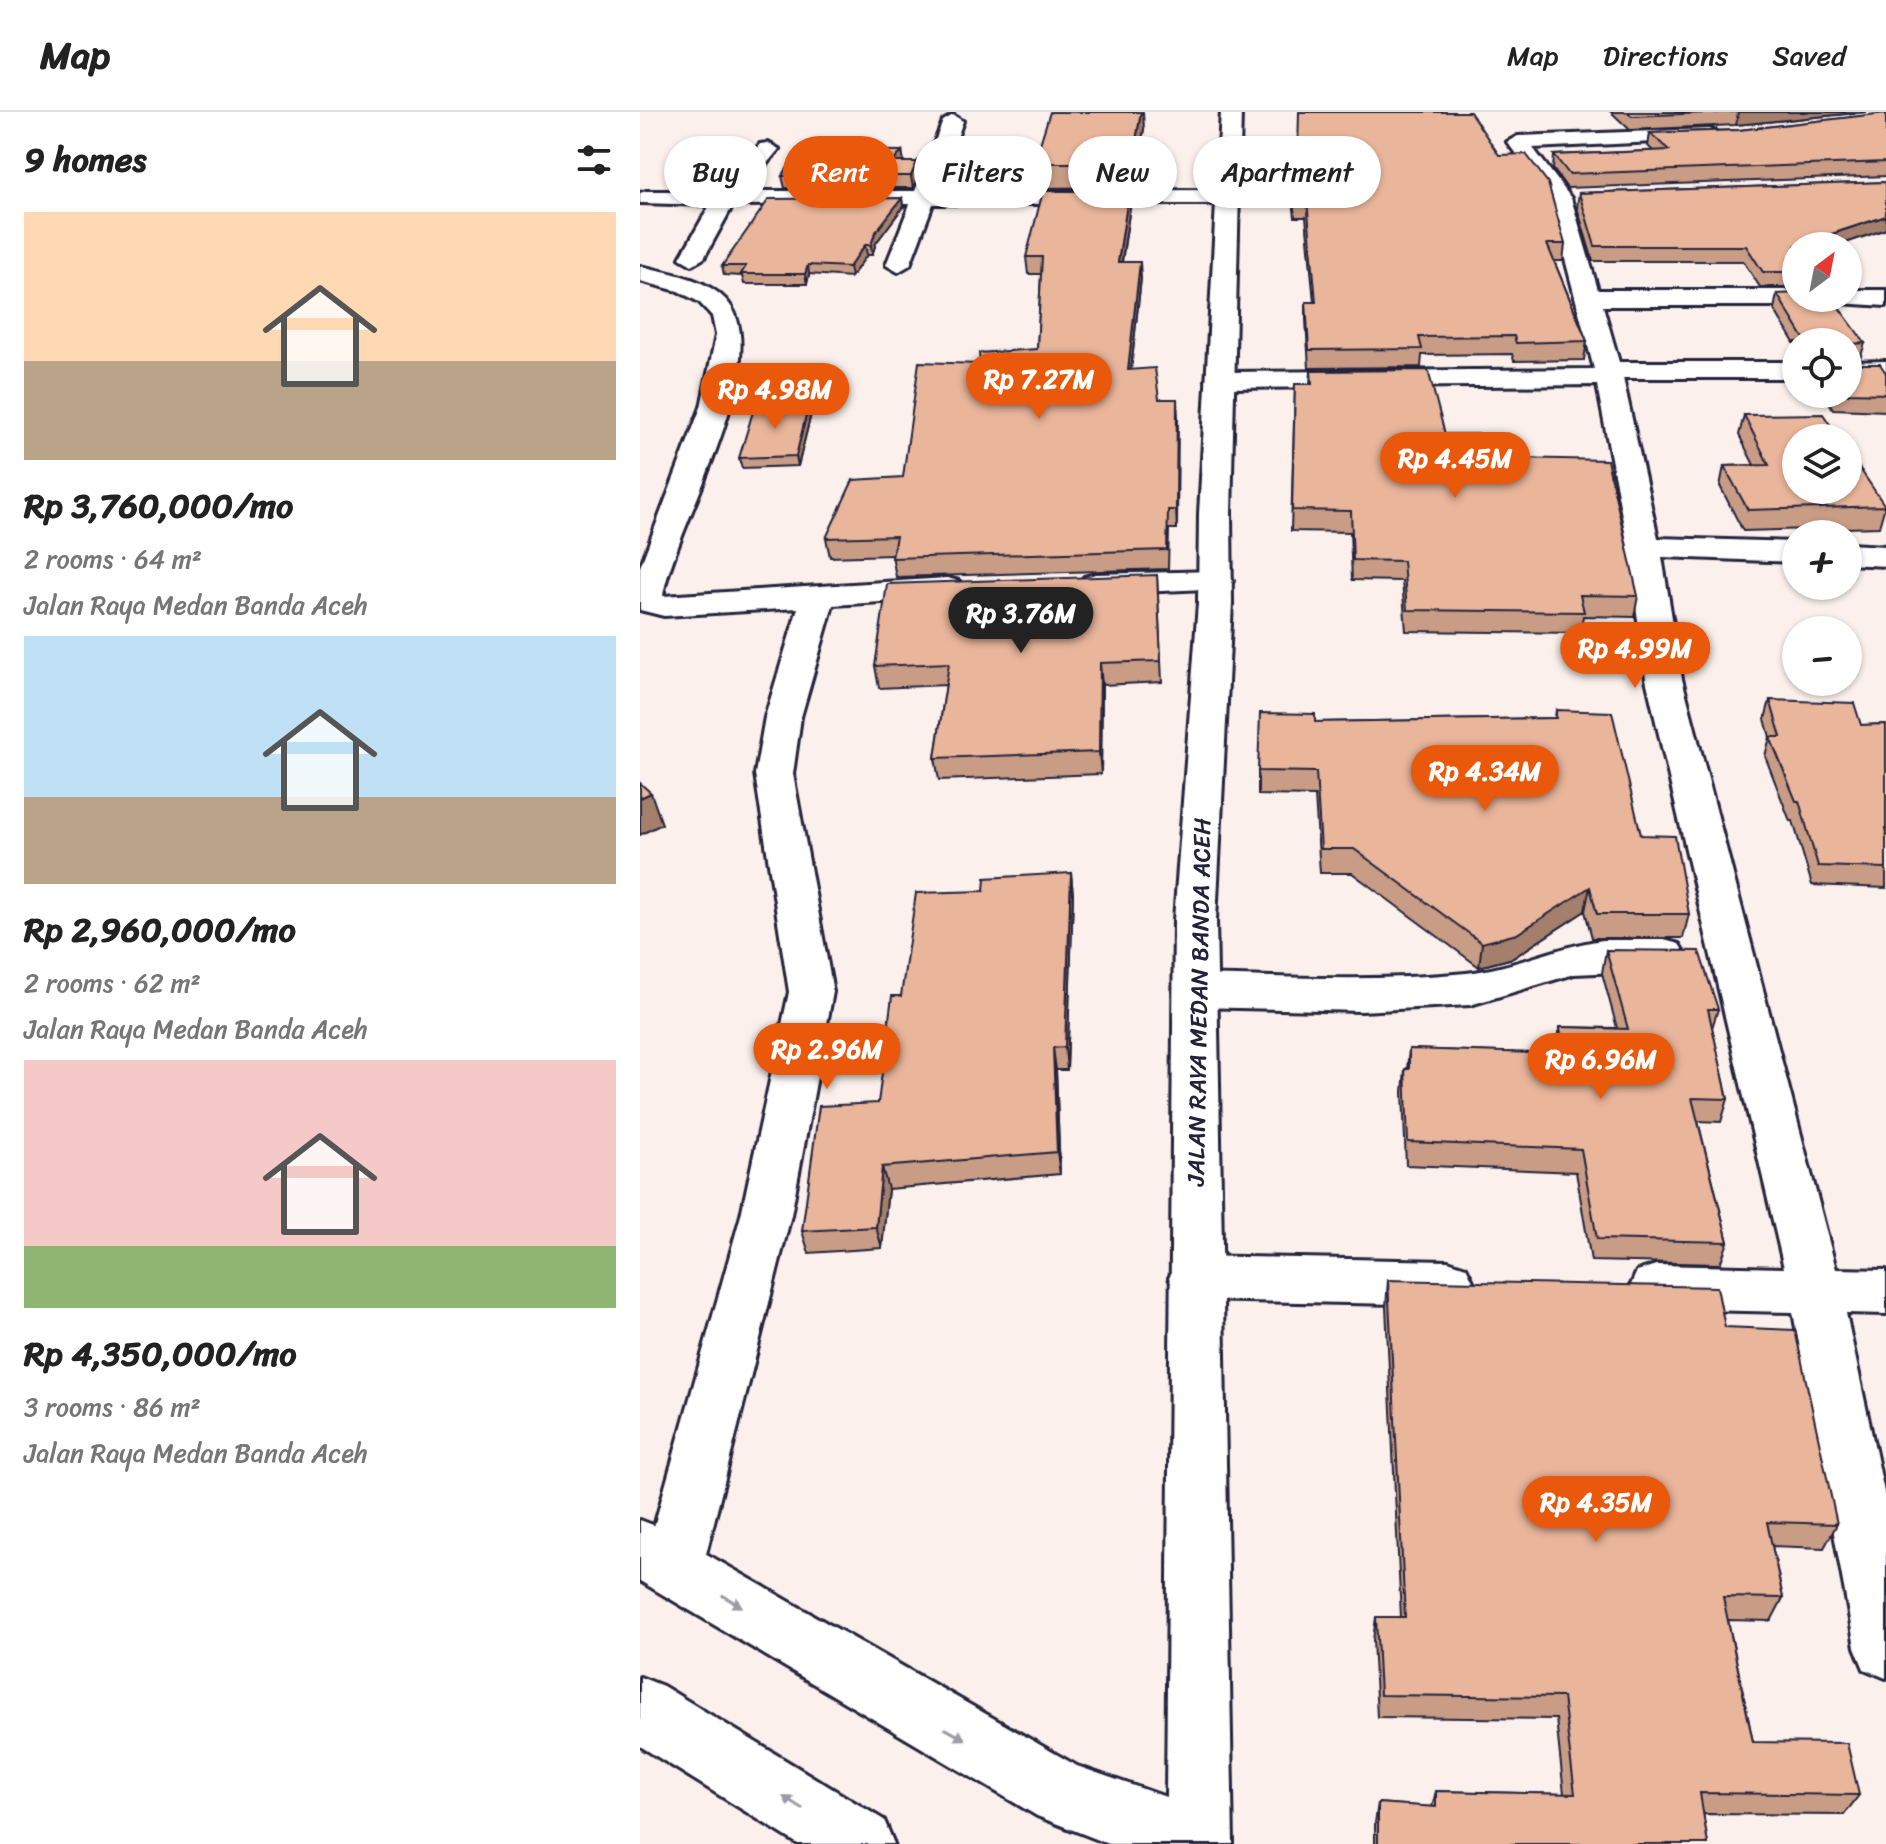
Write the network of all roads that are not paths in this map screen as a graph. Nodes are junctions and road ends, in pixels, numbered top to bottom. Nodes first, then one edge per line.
1 (1231, 112) edge
2 (953, 121) dead end
3 (1750, 132) edge
4 (947, 136) edge
5 (1230, 136) edge
6 (642, 197) edge
7 (1193, 197) edge
8 (664, 198) edge
9 (1052, 198) edge
10 (767, 199) edge
11 (914, 199) edge
12 (720, 208) edge
13 (920, 208) edge
14 (1228, 208) edge
15 (692, 258) dead end
16 (898, 265) dead end
17 (640, 273) edge
18 (1589, 298) junction
19 (1782, 298) edge
20 (1862, 298) edge
21 (1886, 298) edge
22 (1886, 369) edge
23 (1782, 370) edge
24 (1862, 370) edge
25 (1609, 373) junction
26 (1220, 380) junction
27 (1644, 547) junction
28 (1782, 552) edge
29 (1862, 555) edge
30 (1886, 556) edge
31 (646, 579) edge
32 (1216, 581) junction
33 (1062, 585) edge
34 (970, 587) edge
35 (819, 594) junction
36 (1734, 956) junction
37 (1196, 991) junction
38 (1195, 1278) junction
39 (1497, 1284) edge
40 (1609, 1286) edge
41 (1815, 1290) junction
42 (1886, 1292) edge
43 (657, 1557) edge
44 (1886, 1647) edge
45 (640, 1709) edge
46 (860, 1844) edge
47 (1199, 1844) edge

1 - 5 main road, JALAN RAYA MEDAN BANDA ACEH
2 - 4 main road
3 - 18 main road
6 - 8 main road
7 - 9 main road
10 - 11 main road
12 - 15 main road
13 - 16 main road
14 - 26 main road, JALAN RAYA MEDAN BANDA ACEH
17 - 31 main road
18 - 19 main road
18 - 25 main road
20 - 21 main road
22 - 24 main road
23 - 25 main road
25 - 26 main road
25 - 27 main road
26 - 32 main road, JALAN RAYA MEDAN BANDA ACEH
27 - 28 main road
27 - 36 main road
29 - 30 main road
31 - 35 main road
32 - 33 main road
32 - 37 main road, JALAN RAYA MEDAN BANDA ACEH
34 - 35 main road
35 - 43 main road
36 - 37 main road
36 - 41 main road
37 - 38 main road, JALAN RAYA MEDAN BANDA ACEH
38 - 39 main road
38 - 47 main road, JALAN RAYA MEDAN BANDA ACEH
40 - 41 main road
41 - 42 main road
41 - 44 main road
43 -> 47 main road
46 -> 45 main road

